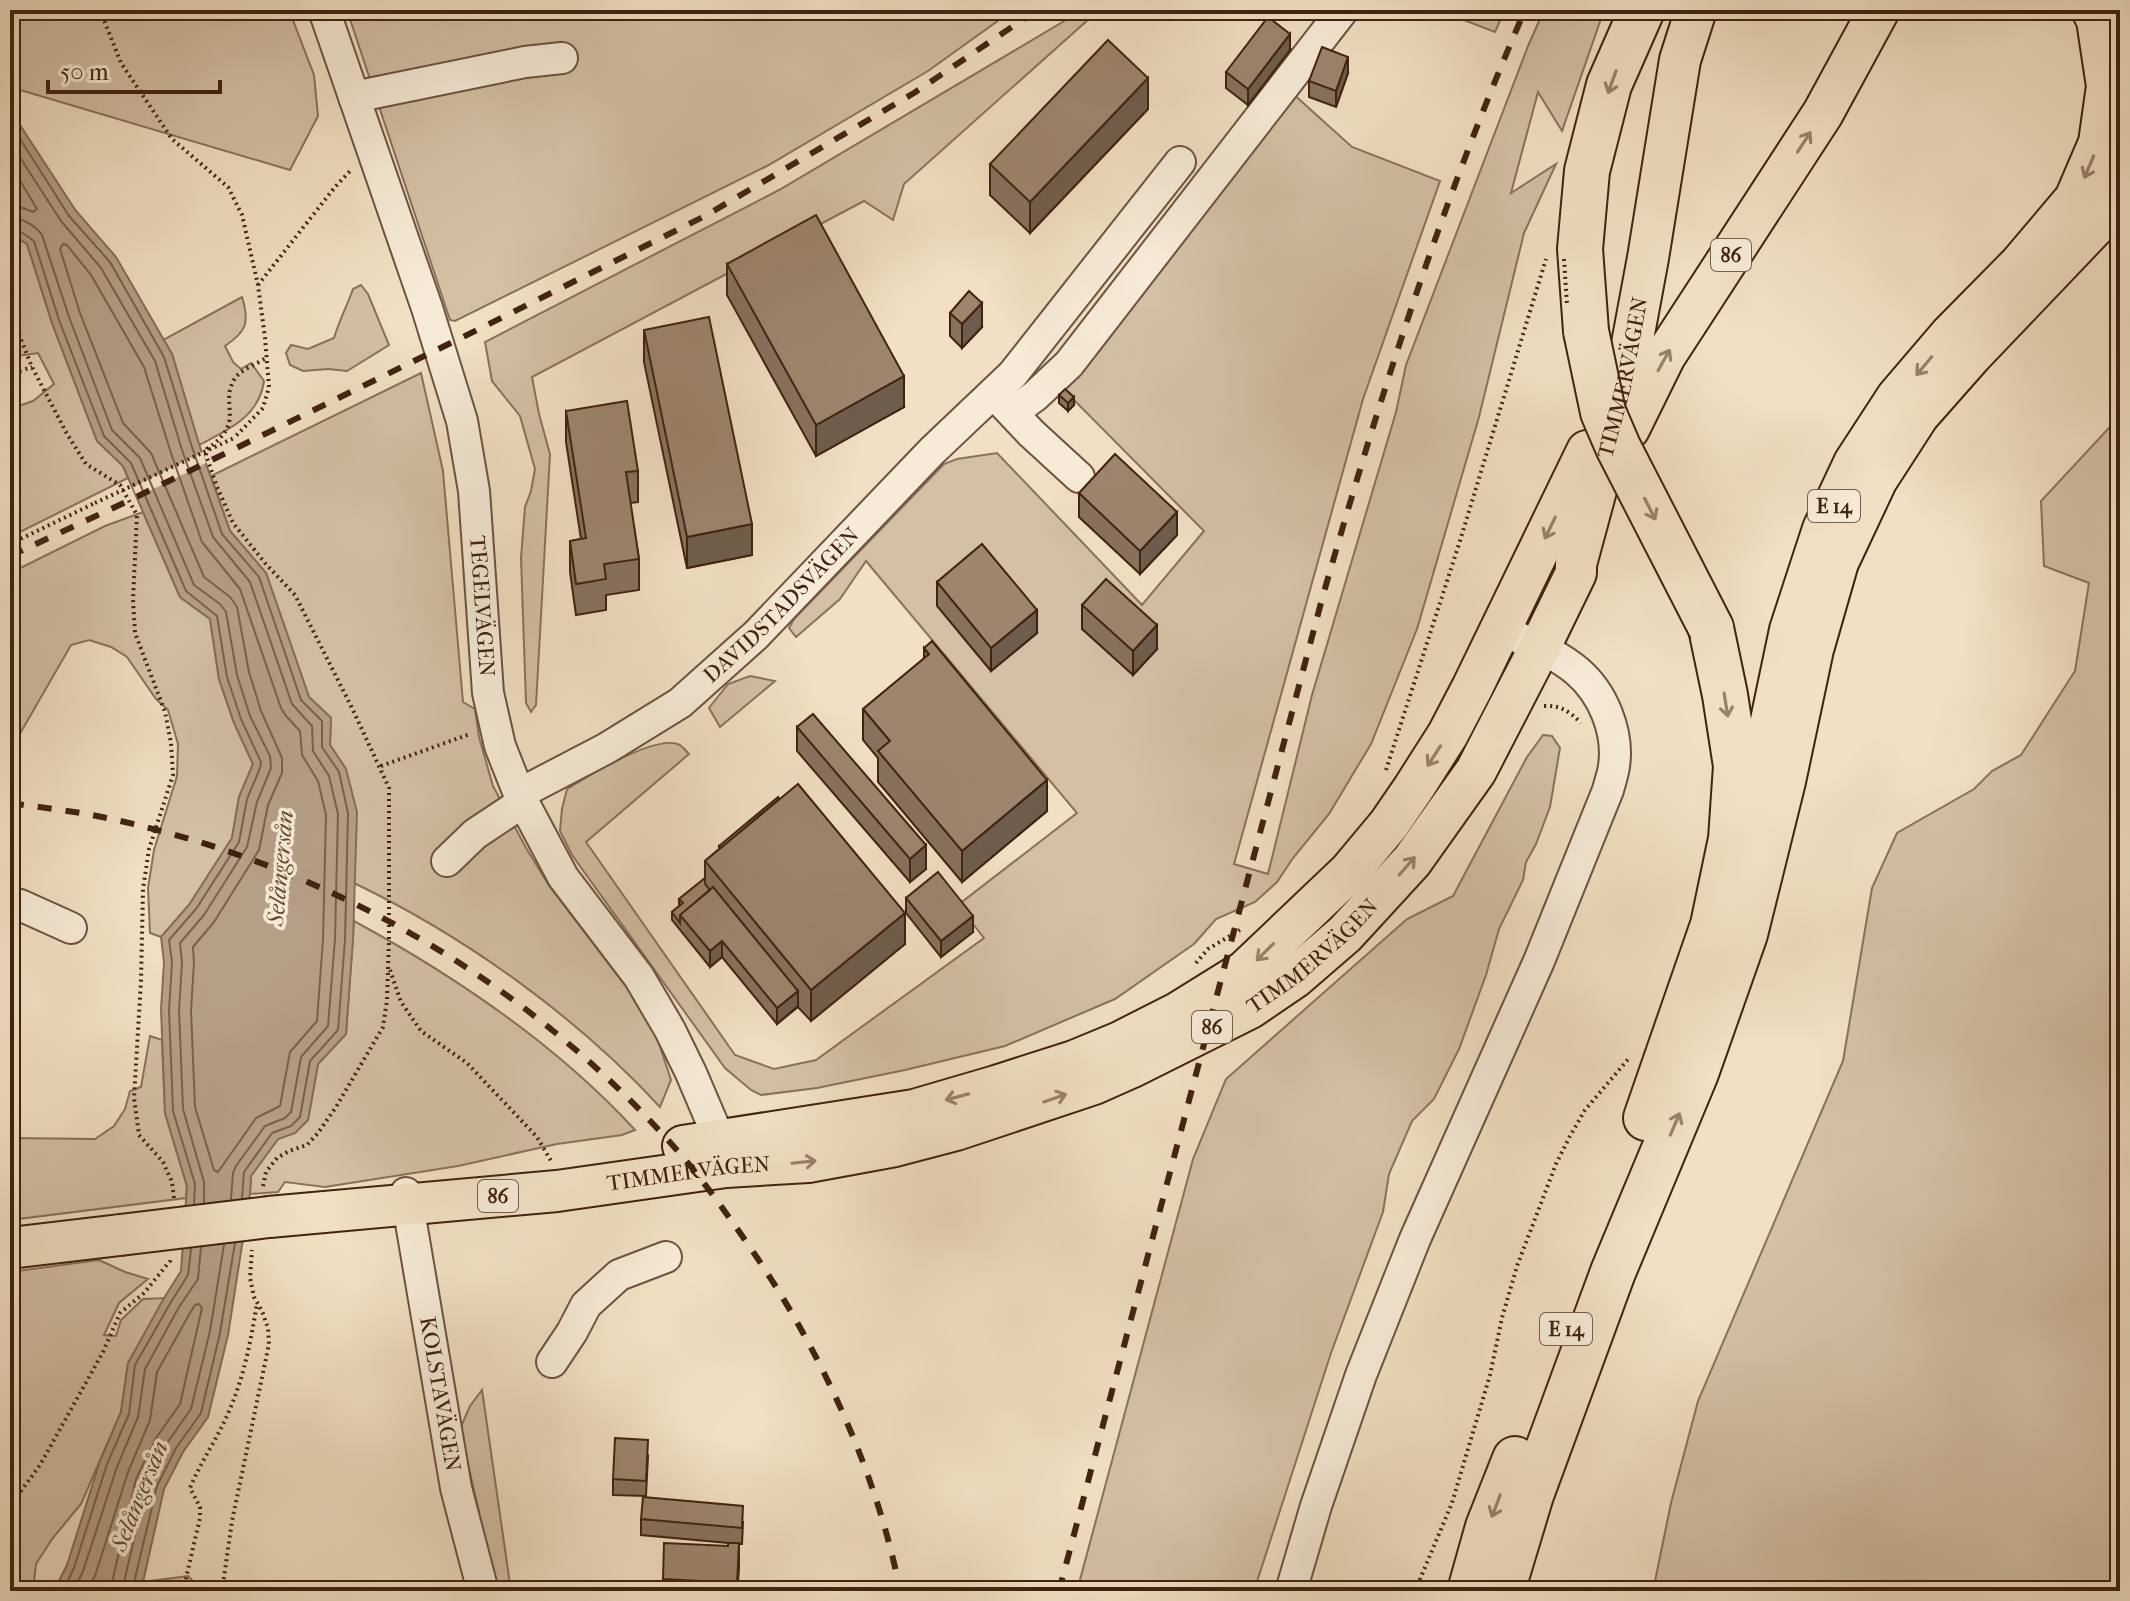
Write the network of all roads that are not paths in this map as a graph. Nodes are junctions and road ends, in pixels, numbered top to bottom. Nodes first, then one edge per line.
1 (324, 10) edge
2 (1343, 10) edge
3 (1642, 10) edge
4 (1674, 10) edge
5 (1696, 10) edge
6 (1879, 10) edge
7 (2092, 10) edge
8 (2112, 10) edge
9 (2120, 31) edge
10 (562, 58) dead end
11 (354, 97) junction
12 (1180, 162) dead end
13 (2120, 167) edge
14 (1006, 393) junction
15 (1079, 477) dead end
16 (1576, 573) junction
17 (1501, 629) junction
18 (1539, 649) junction
19 (521, 798) junction
20 (447, 861) dead end
21 (10, 903) edge
22 (71, 928) dead end
23 (1651, 1059) junction
24 (723, 1154) junction
25 (407, 1199) junction
26 (10, 1248) edge
27 (666, 1257) dead end
28 (552, 1362) dead end
29 (483, 1591) edge
30 (1291, 1591) edge
31 (1470, 1591) edge
32 (1502, 1591) edge

1 - 11 street, TEGELVÄGEN
2 - 14 street
3 -> 23 highway, E 14, bridge
4 -> 17 main road, TIMMERVÄGEN / 86
5 - 16 main road, TIMMERVÄGEN
16 -> 6 main road, 86
7 -> 23 main road, E 14
8 - 9 main road
10 - 11 street
11 - 19 street, TEGELVÄGEN
12 - 14 street
32 -> 13 highway, E 14
14 - 15 street
14 - 19 street, DAVIDSTADSVÄGEN
16 - 18 main road, TIMMERVÄGEN / 86
17 - 18 street
17 -> 24 main road, TIMMERVÄGEN / 86
24 -> 18 main road, TIMMERVÄGEN / 86
18 - 30 street
19 - 20 street, DAVIDSTADSVÄGEN
19 - 24 street, TEGELVÄGEN
21 - 22 street
23 -> 31 highway, E 14
24 - 25 main road, TIMMERVÄGEN / 86
24 - 25 main road, TIMMERVÄGEN / 86
25 - 26 main road, TIMMERVÄGEN / 86, bridge
25 - 29 street, KOLSTAVÄGEN
27 - 28 street

